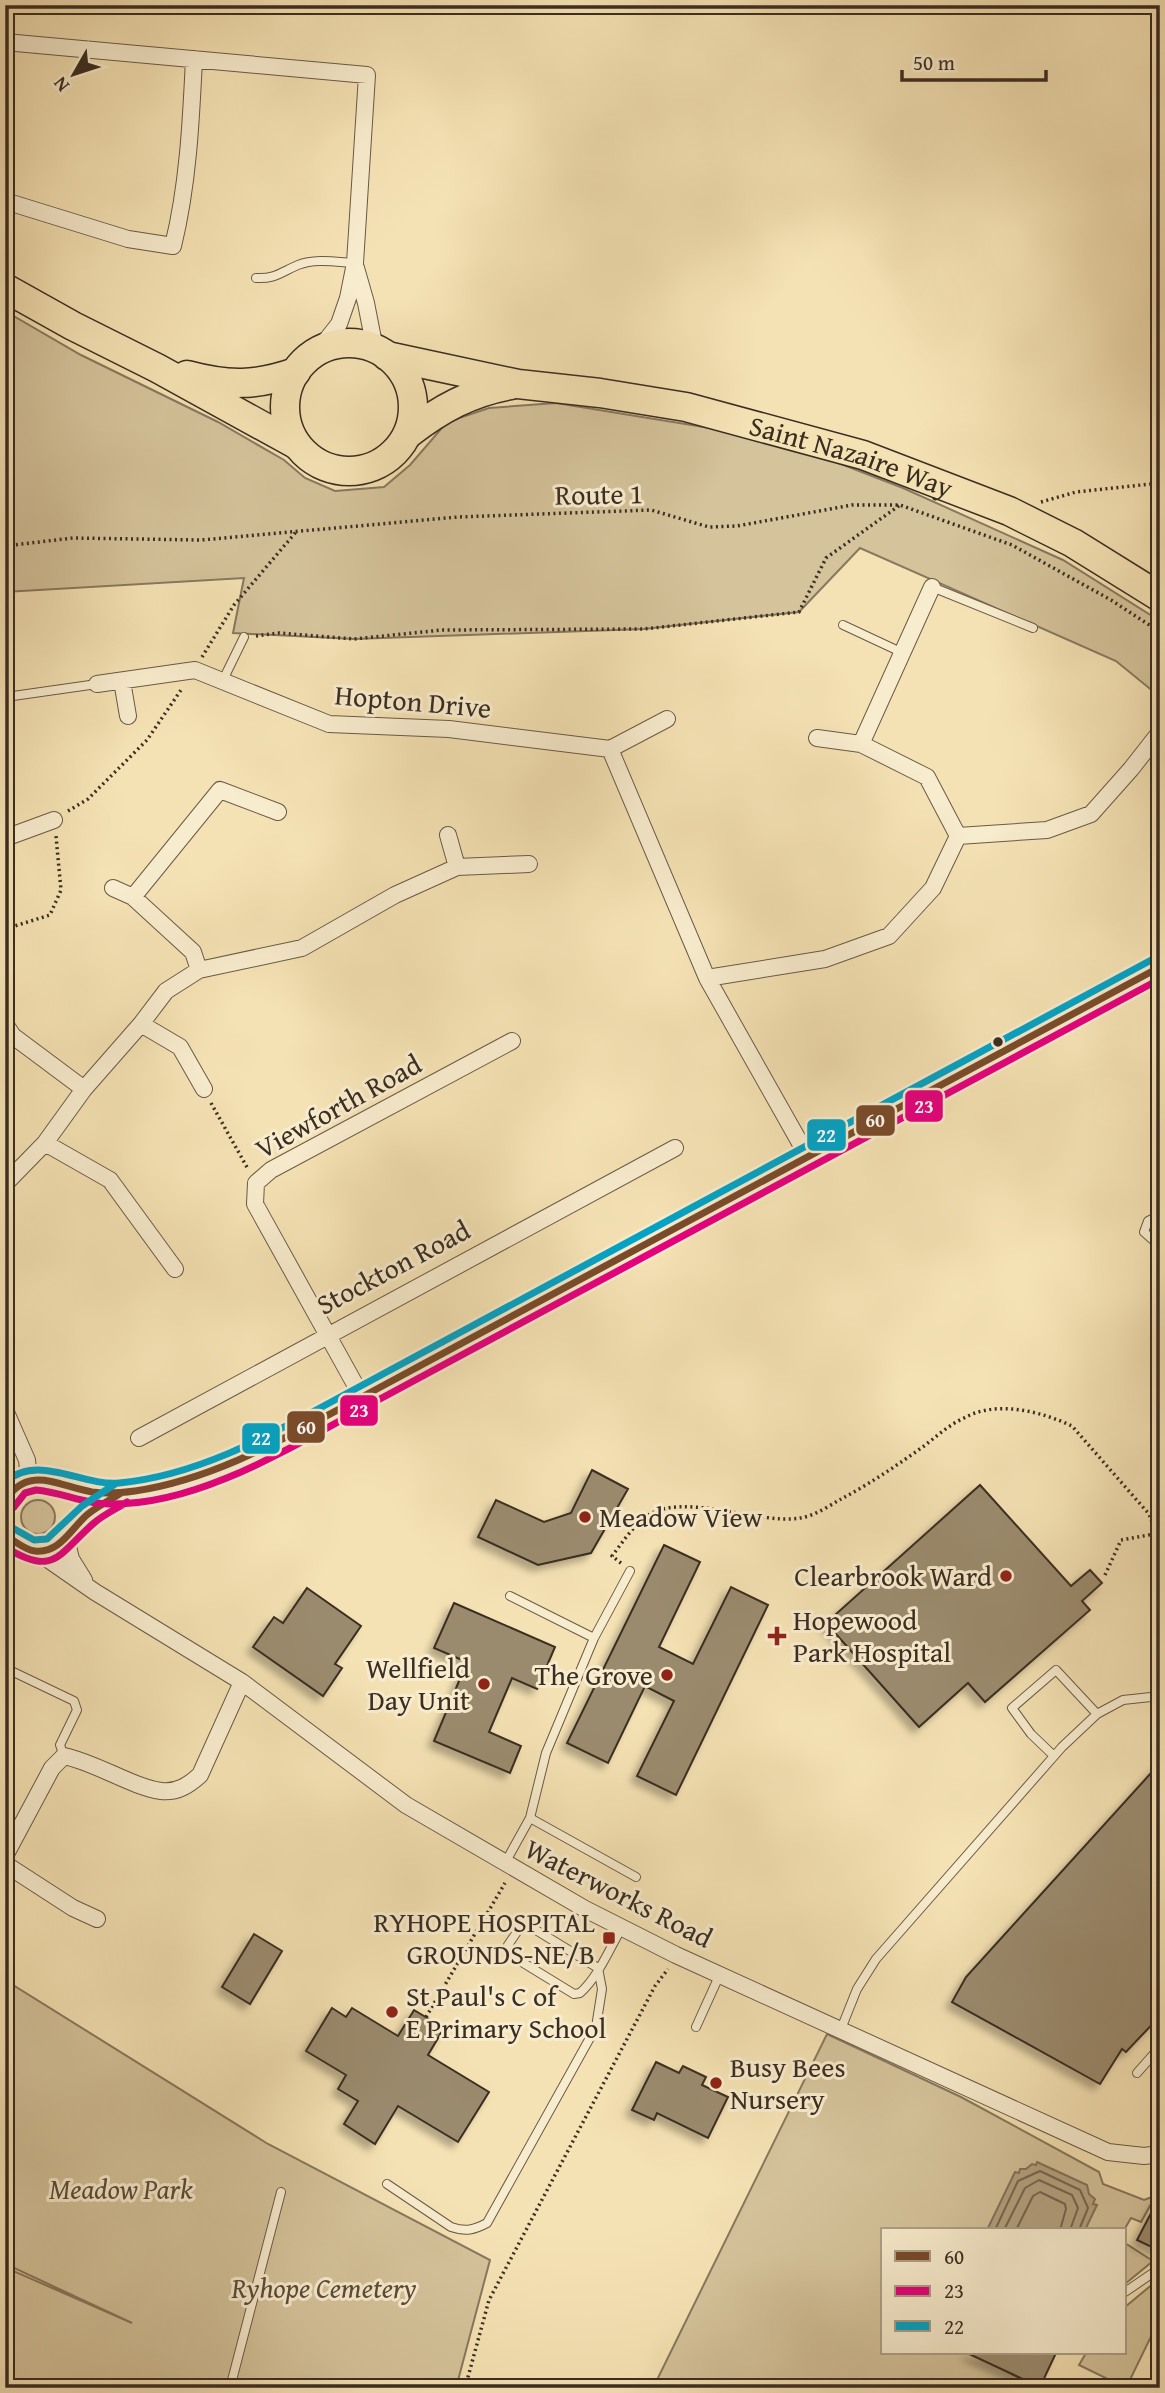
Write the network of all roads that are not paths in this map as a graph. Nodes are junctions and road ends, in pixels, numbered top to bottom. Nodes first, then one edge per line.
1 (5, 42) edge
2 (194, 59) junction
3 (5, 201) edge
4 (355, 263) junction
5 (256, 278) dead end
6 (5, 288) edge
7 (317, 352) junction
8 (381, 352) junction
9 (157, 368) junction
10 (296, 372) junction
11 (518, 384) junction
12 (408, 434) junction
13 (296, 444) junction
14 (932, 587) joint
15 (1160, 597) edge
16 (843, 625) dead end
17 (1032, 628) dead end
18 (244, 637) road end
19 (903, 653) junction
20 (223, 680) junction
21 (122, 681) junction
22 (97, 684) joint
23 (13, 696) dead end
24 (128, 716) dead end
25 (667, 719) dead end
26 (1160, 732) edge
27 (817, 738) dead end
28 (861, 744) junction
29 (610, 749) junction
30 (278, 812) dead end
31 (54, 820) road end
32 (447, 835) dead end
33 (958, 835) junction
34 (5, 838) edge
35 (529, 864) dead end
36 (457, 867) junction
37 (113, 888) dead end
38 (133, 897) junction
39 (1160, 967) edge
40 (200, 970) junction
41 (706, 978) junction
42 (5, 1024) edge
43 (141, 1024) junction
44 (512, 1041) dead end
45 (84, 1089) junction
46 (204, 1089) road end
47 (45, 1143) junction
48 (675, 1148) dead end
49 (808, 1157) junction
50 (5, 1184) edge
51 (1160, 1215) edge
52 (1160, 1242) edge
53 (175, 1269) dead end
54 (326, 1335) junction
55 (362, 1397) junction
56 (5, 1410) edge
57 (139, 1438) dead end
58 (29, 1480) junction
59 (56, 1483) junction
60 (121, 1493) junction
61 (5, 1501) edge
62 (69, 1533) junction
63 (7, 1534) edge
64 (36, 1551) junction
65 (630, 1571) road end
66 (95, 1592) junction
67 (510, 1596) dead end
68 (594, 1638) junction
69 (5, 1668) edge
70 (242, 1682) junction
71 (1160, 1696) edge
72 (1097, 1714) junction
73 (64, 1756) junction
74 (1054, 1756) junction
75 (530, 1818) junction
76 (5, 1856) edge
77 (5, 1864) edge
78 (509, 1866) junction
79 (636, 1877) dead end
80 (97, 1919) dead end
81 (621, 1929) junction
82 (598, 1968) junction
83 (720, 1974) junction
84 (696, 2027) dead end
85 (841, 2029) junction
86 (1160, 2047) edge
87 (1136, 2073) dead end
88 (1160, 2154) edge
89 (387, 2184) dead end
90 (281, 2192) dead end
91 (1160, 2268) edge
92 (1126, 2290) edge
93 (230, 2388) edge

1 - 2 street
2 - 3 street
2 - 4 street
4 - 5 lane
4 - 7 street
4 - 8 street
6 - 9 highway, Saint Nazaire Way
7 - 8 highway, Saint Nazaire Way
7 - 10 highway, Saint Nazaire Way
8 - 11 highway, Saint Nazaire Way
8 - 12 highway
9 - 10 highway, Saint Nazaire Way
9 - 13 highway, Saint Nazaire Way
10 - 13 highway, Saint Nazaire Way
11 - 12 highway, Saint Nazaire Way
11 - 15 highway, Saint Nazaire Way
12 - 13 highway, Saint Nazaire Way
14 - 17 lane
14 - 19 street
16 - 19 lane
18 - 20 lane
19 - 28 street
20 - 21 street, Hopton Drive
20 - 29 street, Hopton Drive
21 - 22 street, Hopton Drive
21 - 24 street
22 - 23 lane
25 - 29 street
26 - 33 street
27 - 28 street
28 - 33 street
29 - 41 street
30 - 38 street
31 - 34 street
32 - 36 street
33 - 41 street
35 - 36 street
36 - 40 street
37 - 38 street
38 - 40 street
39 - 49 main road
40 - 43 street
41 - 49 street
42 - 45 street
43 - 45 street
43 - 46 street
44 - 54 street, Viewforth Road
45 - 47 street
47 - 50 street
47 - 53 street
48 - 54 street, Stockton Road
49 - 55 main road
51 - 52 lane
54 - 55 street, Viewforth Road
54 - 57 street, Stockton Road
55 - 60 main road
56 - 58 street
58 - 59 main road
58 - 61 main road
59 - 60 main road
59 - 62 main road
60 - 62 main road
62 - 64 main road
62 - 66 street, Waterworks Road
63 - 64 main road
64 - 66 street, Waterworks Road
65 - 68 lane
66 - 70 street, Waterworks Road
67 - 68 lane
68 - 75 lane
69 - 73 lane
70 - 73 street
70 - 78 street, Waterworks Road
71 - 72 lane
72 - 74 lane
72 - 74 lane
73 - 76 street
74 - 85 lane
75 - 78 lane
75 - 79 lane
77 - 80 street
78 - 81 street, Waterworks Road
81 - 82 lane
81 - 83 street, Waterworks Road
82 - 82 lane
82 - 89 lane
83 - 84 lane
83 - 85 street, Waterworks Road
85 - 88 street, Waterworks Road
86 - 87 lane
90 - 93 lane
91 - 92 lane

